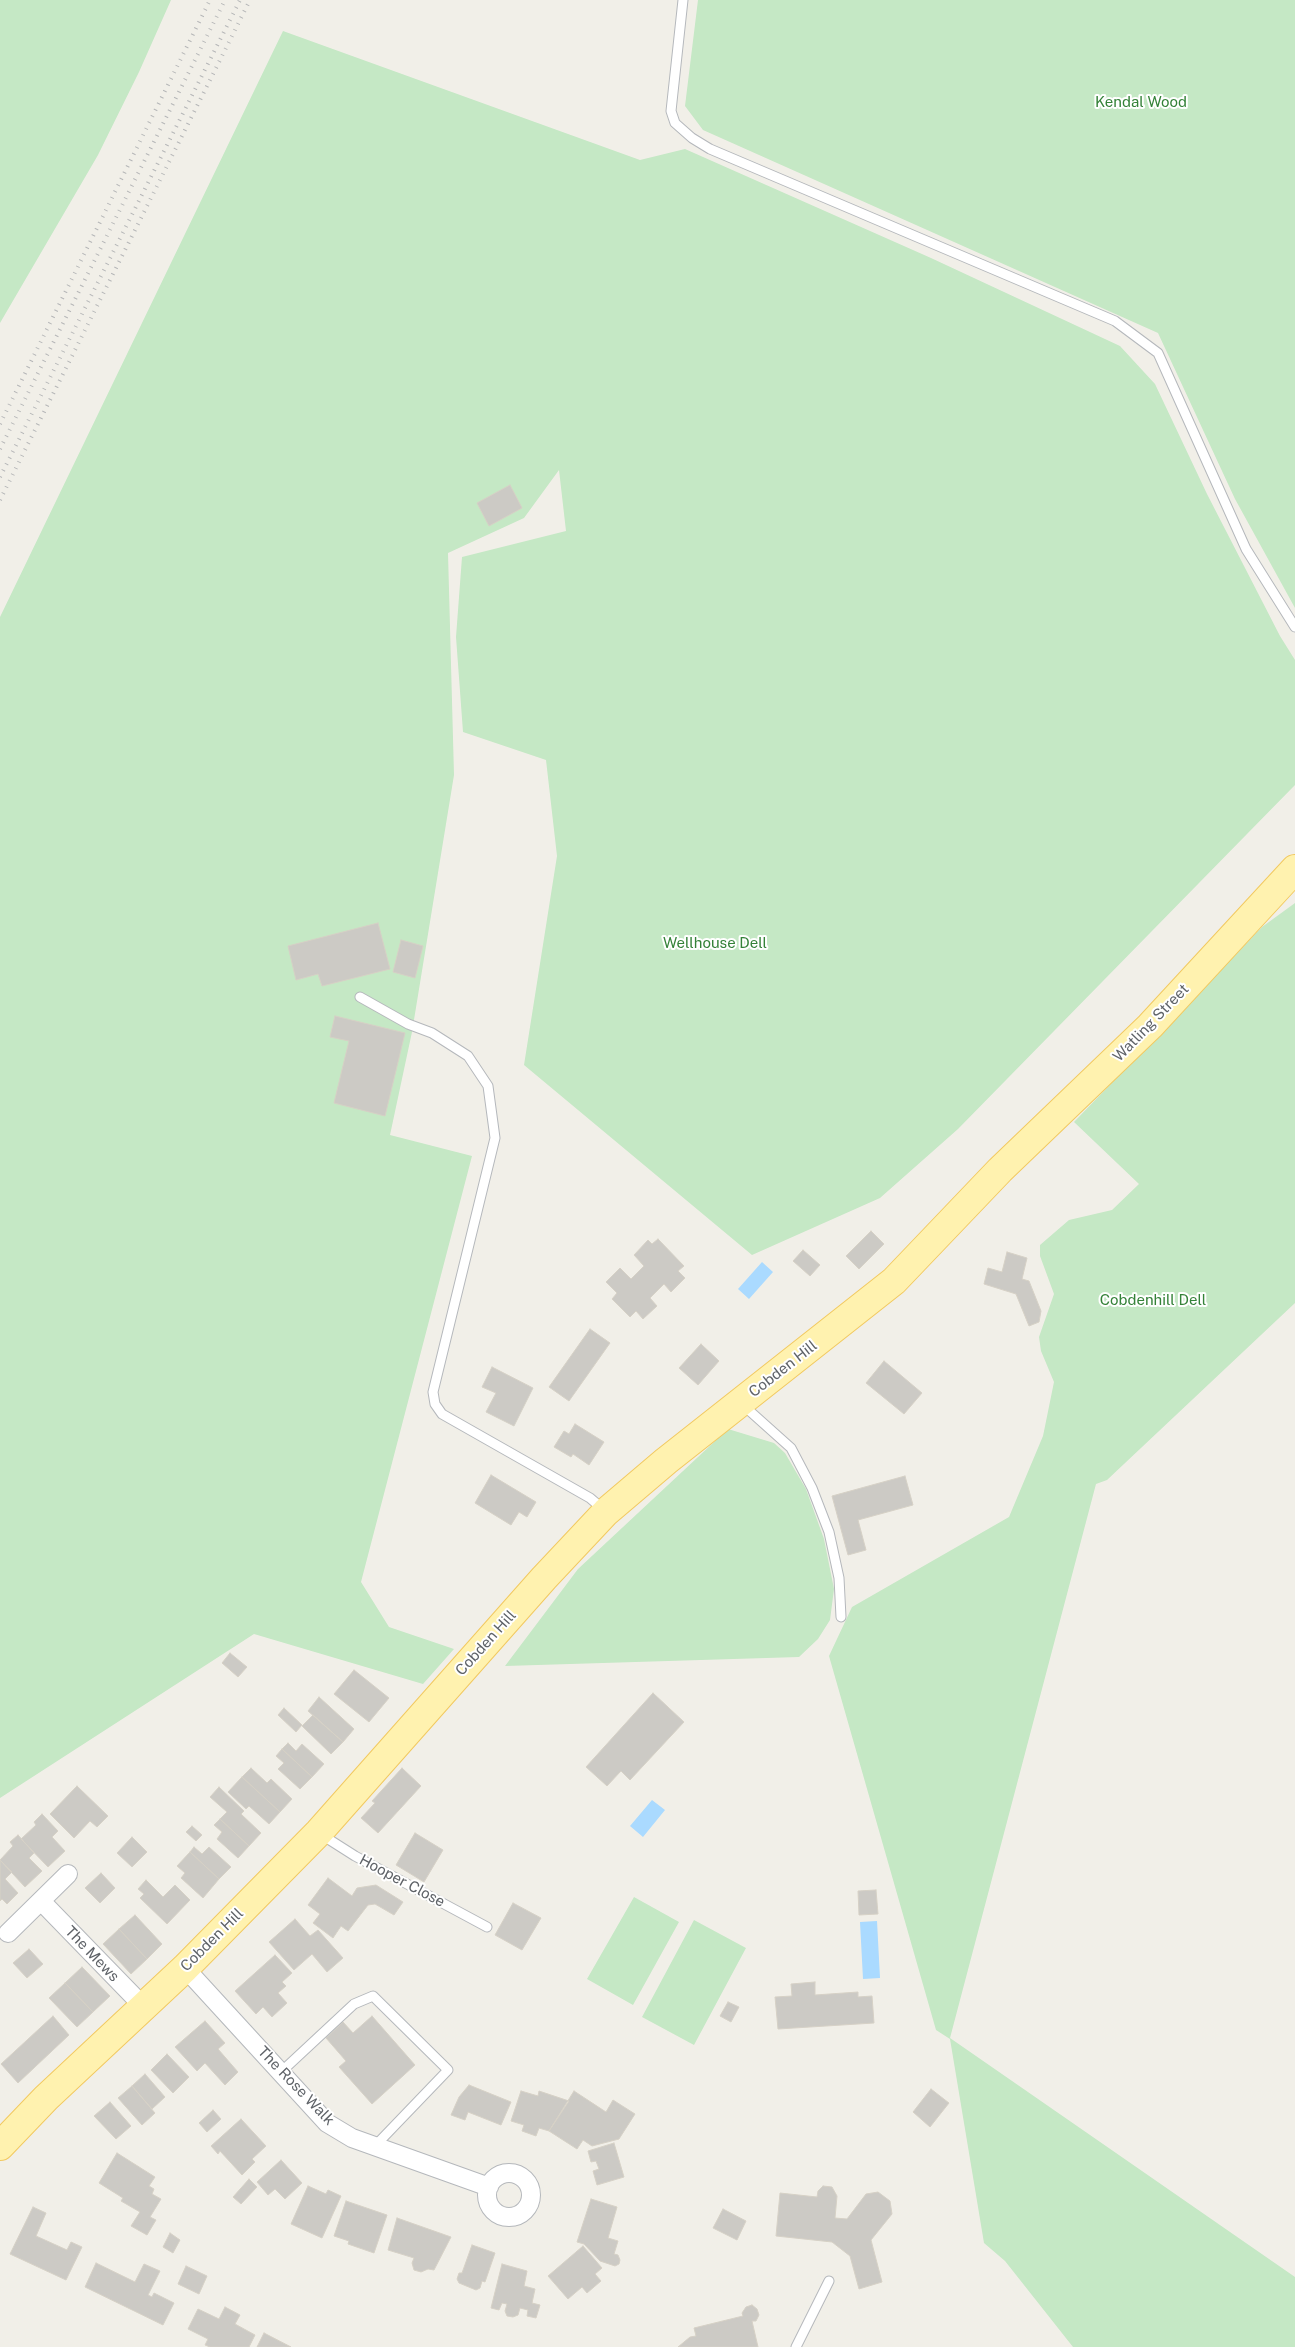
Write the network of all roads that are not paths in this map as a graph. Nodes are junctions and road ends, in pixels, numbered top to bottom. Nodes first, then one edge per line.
1 (684, 0) edge
2 (1295, 627) edge
3 (1295, 868) edge
4 (360, 997) dead end
5 (1000, 1170) joint
6 (740, 1404) junction
7 (606, 1512) junction
8 (842, 1616) dead end
9 (318, 1832) junction
10 (68, 1874) dead end
11 (41, 1900) junction
12 (487, 1927) dead end
13 (8, 1933) dead end
14 (185, 1968) junction
15 (143, 2006) junction
16 (281, 2072) junction
17 (0, 2146) edge
18 (375, 2146) junction
19 (488, 2187) dead end
20 (829, 2281) dead end
21 (796, 2347) edge

1 - 2 lane
3 - 5 main road, Watling Street
4 - 7 lane
5 - 6 main road, Cobden Hill
6 - 7 main road, Cobden Hill
6 - 8 lane
7 - 9 main road, Cobden Hill
9 - 12 lane, Hooper Close
9 - 14 main road, Cobden Hill
10 - 11 street
11 - 13 street
11 - 15 street, The Mews
14 - 15 main road, Cobden Hill
14 - 16 street, The Rose Walk
15 - 17 main road, Cobden Hill
16 - 18 street, The Rose Walk
16 - 18 lane
18 - 19 street, The Rose Walk
20 - 21 lane

